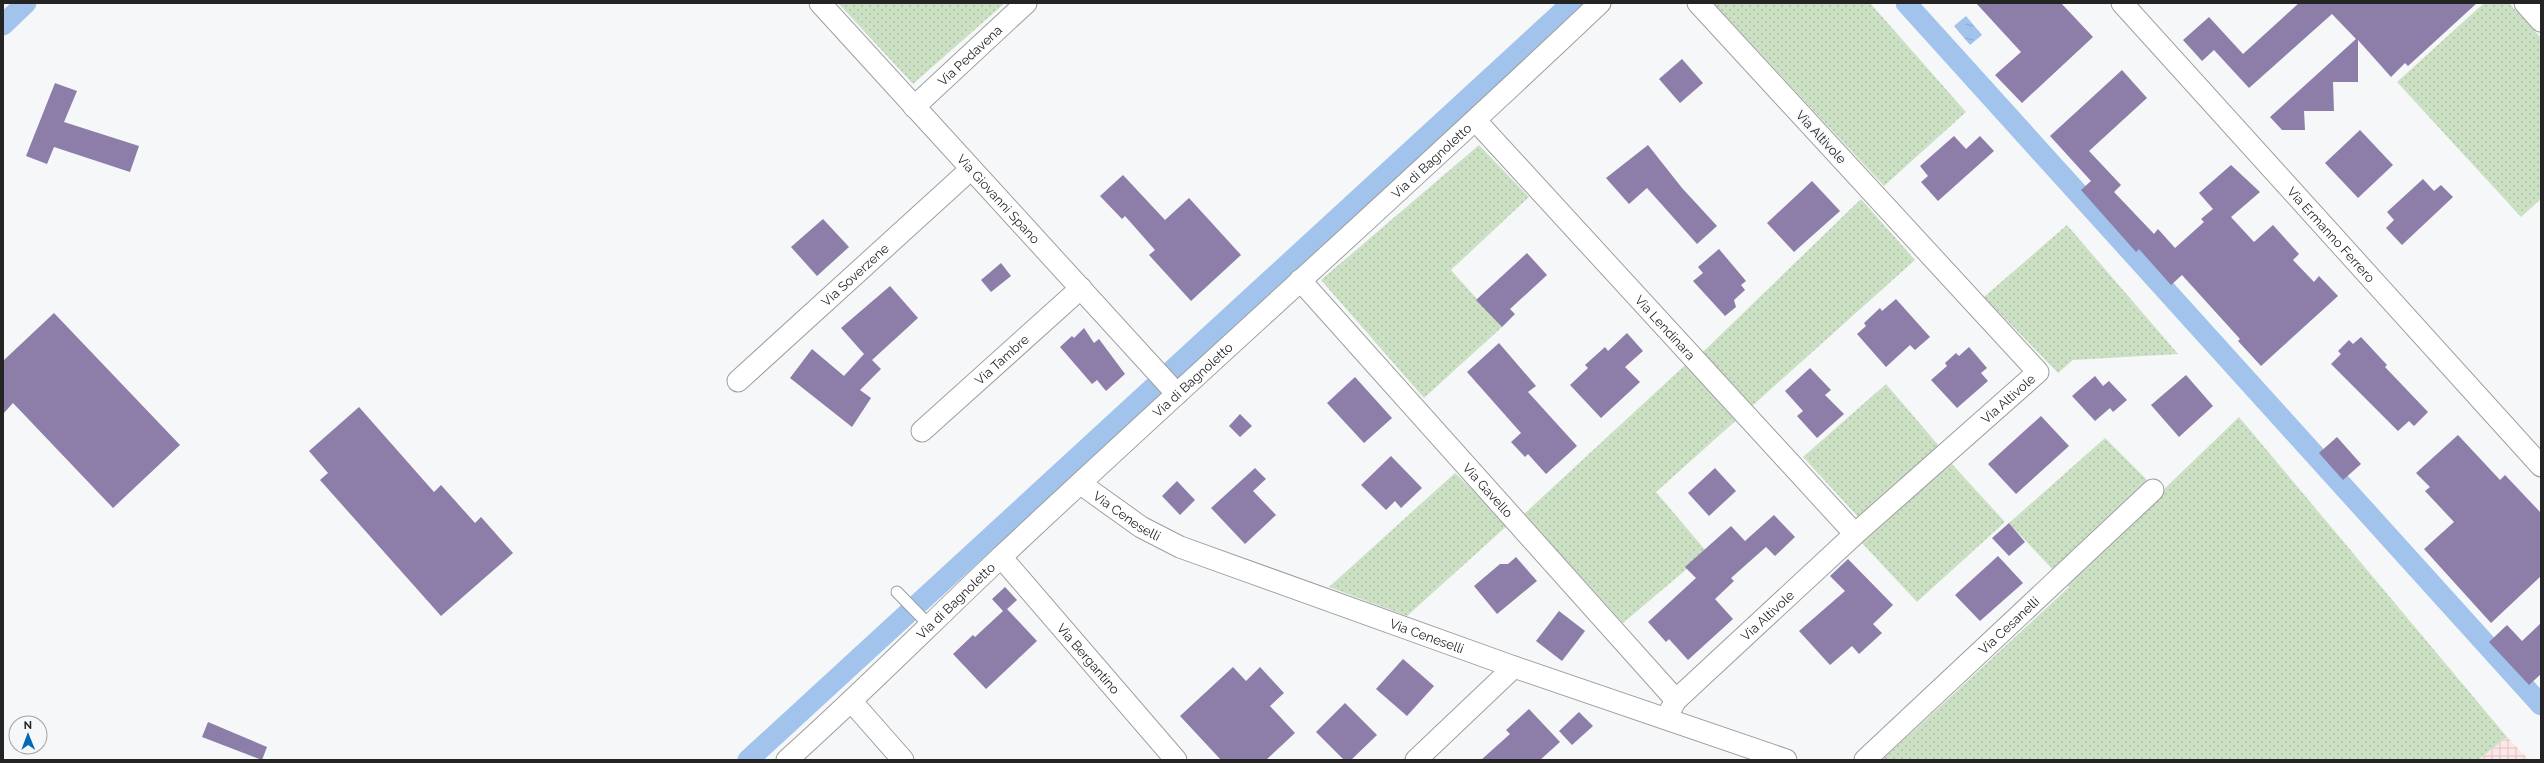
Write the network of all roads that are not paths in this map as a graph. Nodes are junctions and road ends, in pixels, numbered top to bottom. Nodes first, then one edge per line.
1 (820, 3) edge
2 (1026, 3) edge
3 (1600, 3) edge
4 (1698, 3) edge
5 (2122, 3) edge
6 (2525, 3) edge
7 (2541, 20) edge
8 (914, 107) junction
9 (1476, 121) junction
10 (971, 168) junction
11 (1300, 280) junction
12 (1080, 288) junction
13 (738, 381) dead end
14 (1167, 383) junction
15 (922, 430) dead end
16 (2541, 466) edge
17 (1081, 484) junction
18 (2152, 490) dead end
19 (1855, 534) junction
20 (1001, 557) junction
21 (897, 592) dead end
22 (925, 620) junction
23 (1514, 667) junction
24 (1676, 700) junction
25 (852, 702) junction
26 (1666, 718) junction
27 (787, 760) edge
28 (903, 760) edge
29 (1176, 760) edge
30 (1416, 760) edge
31 (1786, 760) edge
32 (1865, 760) edge

1 - 8 street, Via Giovanni Spano
2 - 8 street, Via Pedavena
3 - 9 street, Via di Bagnoletto
4 - 19 street, Via Altivole
5 - 16 street, Via Ermanno Ferrero
6 - 7 street
8 - 10 street, Via Giovanni Spano
9 - 11 street, Via di Bagnoletto
9 - 19 street, Via Lendinara
10 - 12 street, Via Giovanni Spano
10 - 13 street, Via Soverzene
11 - 14 street, Via di Bagnoletto
11 - 24 street, Via Gavello
12 - 14 street, Via Giovanni Spano
12 - 15 street, Via Tambre
14 - 17 street, Via di Bagnoletto
17 - 20 street, Via di Bagnoletto
17 - 23 street, Via Ceneselli
18 - 32 street, Via Cesanelli
19 - 24 street, Via Altivole
20 - 22 street, Via di Bagnoletto
20 - 29 street, Via Bergantino
21 - 22 lane
22 - 25 street, Via di Bagnoletto
23 - 26 street, Via Ceneselli
23 - 30 street
24 - 26 street, Via Altivole
25 - 27 street, Via di Bagnoletto
25 - 28 street
26 - 31 street, Via Ceneselli

